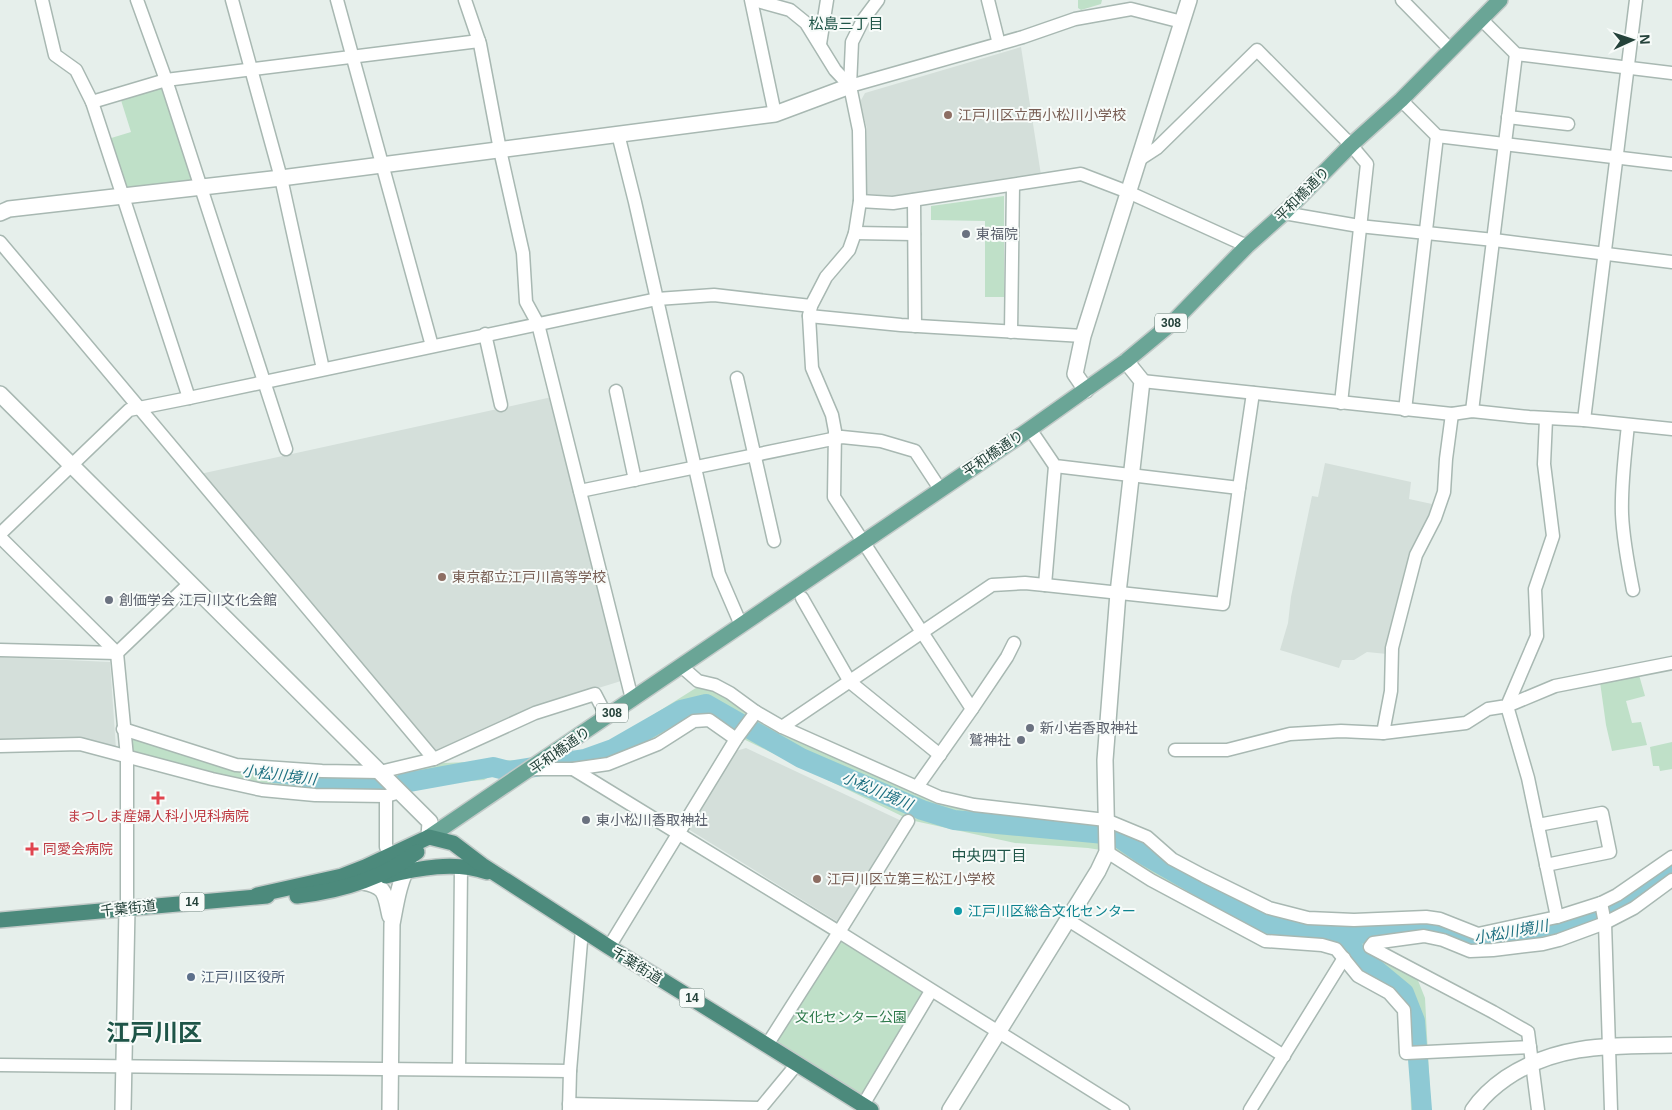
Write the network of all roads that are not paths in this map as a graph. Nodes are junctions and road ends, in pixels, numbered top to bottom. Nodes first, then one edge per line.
1 (42, 0) edge
2 (136, 0) edge
3 (232, 0) edge
4 (337, 0) edge
5 (466, 0) edge
6 (752, 0) edge
7 (827, 0) edge
8 (878, 0) edge
9 (988, 0) edge
10 (1189, 0) edge
11 (1402, 0) edge
12 (1500, 0) edge
13 (1636, 0) edge
14 (1481, 19) junction
15 (1182, 22) junction
16 (479, 41) junction
17 (820, 44) junction
18 (999, 44) junction
19 (1450, 48) junction
20 (1516, 54) junction
21 (352, 56) junction
22 (1627, 68) junction
23 (251, 69) junction
24 (1672, 73) edge
25 (166, 80) junction
26 (850, 86) junction
27 (1401, 100) junction
28 (92, 102) junction
29 (775, 114) junction
30 (1508, 117) junction
31 (1568, 124) dead end
32 (618, 134) junction
33 (1437, 136) junction
34 (1505, 144) junction
35 (1351, 145) junction
36 (500, 150) junction
37 (1615, 158) junction
38 (1137, 161) junction
39 (382, 164) junction
40 (1672, 164) edge
41 (281, 178) junction
42 (1013, 185) junction
43 (201, 186) junction
44 (1128, 192) junction
45 (122, 196) junction
46 (914, 200) junction
47 (860, 201) junction
48 (0, 213) edge
49 (1284, 213) junction
50 (1359, 226) junction
51 (855, 233) junction
52 (1426, 233) junction
53 (914, 234) junction
54 (1494, 240) junction
55 (0, 242) edge
56 (1247, 246) junction
57 (1604, 254) junction
58 (1672, 262) edge
59 (657, 299) junction
60 (810, 311) junction
61 (538, 324) junction
62 (915, 326) junction
63 (1011, 332) junction
64 (485, 334) junction
65 (1083, 336) junction
66 (432, 346) junction
67 (1126, 361) junction
68 (323, 369) junction
69 (737, 378) dead end
70 (264, 381) junction
71 (1142, 381) junction
72 (1086, 390) junction
73 (616, 391) dead end
74 (1253, 393) junction
75 (0, 394) edge
76 (189, 398) junction
77 (1340, 403) junction
78 (501, 405) dead end
79 (138, 407) junction
80 (1404, 410) junction
81 (1472, 410) junction
82 (1452, 414) junction
83 (1546, 419) junction
84 (1584, 420) junction
85 (1628, 425) junction
86 (1030, 429) junction
87 (1672, 429) edge
88 (834, 437) junction
89 (286, 449) dead end
90 (754, 455) junction
91 (73, 465) junction
92 (1055, 466) junction
93 (695, 468) junction
94 (1132, 474) junction
95 (635, 480) junction
96 (1239, 488) junction
97 (940, 489) junction
98 (580, 491) junction
99 (0, 536) edge
100 (774, 541) dead end
101 (862, 542) junction
102 (190, 583) junction
103 (1045, 585) junction
104 (1633, 590) dead end
105 (1118, 593) junction
106 (802, 598) dead end
107 (741, 626) junction
108 (922, 632) junction
109 (1014, 644) dead end
110 (0, 650) edge
111 (117, 653) junction
112 (1672, 663) edge
113 (681, 666) junction
114 (850, 682) junction
115 (632, 699) junction
116 (1507, 706) junction
117 (972, 709) junction
118 (754, 715) junction
119 (607, 717) junction
120 (782, 727) junction
121 (123, 729) junction
122 (1383, 733) junction
123 (738, 737) junction
124 (0, 746) edge
125 (1175, 750) dead end
126 (940, 756) junction
127 (127, 757) junction
128 (434, 759) junction
129 (532, 769) junction
130 (573, 769) junction
131 (380, 772) junction
132 (917, 787) junction
133 (393, 794) junction
134 (908, 821) dead end
135 (1538, 825) junction
136 (679, 833) junction
137 (1107, 836) junction
138 (430, 837) junction
139 (416, 852) junction
140 (392, 855) junction
141 (1672, 857) edge
142 (1546, 865) junction
143 (461, 867) junction
144 (404, 872) junction
145 (1672, 880) edge
146 (363, 882) junction
147 (513, 885) junction
148 (256, 895) junction
149 (1601, 903) junction
150 (127, 908) junction
151 (1557, 917) junction
152 (1604, 919) junction
153 (0, 920) edge
154 (1068, 920) junction
155 (392, 924) junction
156 (582, 930) junction
157 (839, 932) junction
158 (1515, 936) junction
159 (609, 947) junction
160 (1344, 958) junction
161 (931, 991) junction
162 (998, 1032) junction
163 (767, 1045) junction
164 (1672, 1045) edge
165 (1530, 1047) junction
166 (1610, 1047) junction
167 (1284, 1056) junction
168 (1532, 1063) junction
169 (797, 1064) junction
170 (0, 1065) edge
171 (123, 1066) junction
172 (390, 1069) junction
173 (459, 1069) junction
174 (570, 1071) junction
175 (569, 1107) edge
176 (867, 1108) edge
177 (758, 1109) edge
178 (123, 1110) edge
179 (390, 1110) edge
180 (950, 1110) edge
181 (1123, 1110) edge
182 (1250, 1110) edge
183 (1473, 1110) edge
184 (1538, 1110) edge
185 (1611, 1110) edge

1 - 28 street
2 - 25 street
3 - 23 street
4 - 21 street
5 - 16 street
6 - 17 street
6 - 29 street
7 - 17 street
8 - 26 street
9 - 18 street
10 - 15 street
11 - 19 street
12 - 14 main road, 平和橋通り / 308
13 - 22 street
14 - 19 main road, 平和橋通り / 308
14 - 20 street
15 - 18 street
15 - 38 street
16 - 21 street
16 - 36 street
17 - 26 street
18 - 26 street
19 - 27 main road, 平和橋通り / 308
20 - 22 street
20 - 30 street
21 - 23 street
21 - 39 street
22 - 24 street
22 - 37 street
23 - 25 street
23 - 41 street
25 - 28 street
25 - 43 street
26 - 29 street
26 - 47 street
27 - 33 street
27 - 35 main road, 平和橋通り / 308
28 - 45 street
29 - 32 street
30 - 31 street
30 - 34 street
32 - 36 street
32 - 59 street
33 - 34 street
33 - 52 street
34 - 37 street
34 - 54 street
35 - 38 street
35 - 49 main road, 平和橋通り / 308
35 - 50 street
36 - 39 street
36 - 61 street
37 - 40 street
37 - 57 street
38 - 44 street
39 - 41 street
39 - 66 street
41 - 43 street
41 - 68 street
42 - 44 street
42 - 46 street
42 - 63 street
43 - 45 street
43 - 70 street
44 - 56 street
44 - 65 street
45 - 48 street
45 - 76 street
46 - 47 street
46 - 53 street
47 - 51 street
49 - 50 street
49 - 56 main road, 平和橋通り / 308
50 - 52 street
50 - 77 street
51 - 53 street
51 - 60 street
52 - 54 street
52 - 80 street
53 - 62 street
54 - 57 street
54 - 81 street
55 - 79 street
56 - 67 main road, 平和橋通り / 308
57 - 58 street
57 - 84 street
59 - 60 street
59 - 61 street
59 - 93 street
60 - 62 street
60 - 88 street
61 - 64 street
61 - 98 street
62 - 63 street
63 - 65 street
64 - 66 street
64 - 78 street
65 - 72 street
66 - 68 street
67 - 71 street
67 - 72 main road, 平和橋通り / 308
68 - 70 street
69 - 90 street
70 - 76 street
70 - 89 street
71 - 74 street
71 - 94 street
72 - 86 main road, 平和橋通り / 308
73 - 95 street
74 - 77 street
74 - 96 street
75 - 91 street
76 - 79 street
77 - 80 street
79 - 91 street
79 - 128 street
80 - 82 street
81 - 82 street
81 - 83 street
82 - 122 street
83 - 84 street
83 - 116 street
84 - 85 street
85 - 87 street
85 - 104 street
86 - 92 street
86 - 97 main road, 平和橋通り / 308
88 - 90 street
88 - 97 street
88 - 101 street
90 - 93 street
90 - 100 street
91 - 99 street
91 - 102 street
92 - 94 street
92 - 103 street
93 - 95 street
93 - 107 street
94 - 96 street
94 - 105 street
95 - 98 street
96 - 105 street
97 - 101 main road, 平和橋通り / 308
98 - 115 street
99 - 111 street
101 - 107 main road, 平和橋通り / 308
101 - 108 street
102 - 111 street
102 - 131 street
103 - 105 street
103 - 108 street
105 - 137 street
106 - 114 street
107 - 113 main road, 平和橋通り / 308
108 - 114 street
108 - 117 street
109 - 117 street
110 - 111 street
111 - 121 street
112 - 116 street
113 - 115 main road, 平和橋通り / 308
113 - 118 street
114 - 120 street
114 - 126 street
115 - 119 main road, 平和橋通り / 308
116 - 122 street
116 - 135 street
117 - 126 street
118 - 120 street
118 - 123 street
119 - 128 street
119 - 129 main road, 平和橋通り / 308
120 - 132 street
121 - 127 street
121 - 131 street
122 - 125 street
123 - 130 street
123 - 136 street
124 - 127 street
126 - 132 street
127 - 133 street
127 - 150 street
128 - 131 street
129 - 130 street
129 - 138 main road, 平和橋通り / 308
130 - 136 street
131 - 133 street
132 - 137 street
133 - 138 street
133 - 140 street
134 - 157 street
135 - 142 street
135 - 142 street
136 - 157 street
136 - 159 street
137 - 154 street
137 - 158 street
137 - 160 street
138 - 139 highway, 千葉街道 / 14
138 - 140 highway, 千葉街道 / 14
138 - 147 highway, 千葉街道 / 14
139 - 144 street
139 - 146 highway, 千葉街道 / 14
140 - 148 highway, 千葉街道 / 14
141 - 149 street
142 - 151 street
143 - 144 highway
143 - 147 highway
143 - 173 street
144 - 146 highway
144 - 155 street
145 - 152 street
146 - 148 highway, 千葉街道 / 14
146 - 155 street
147 - 156 highway, 千葉街道 / 14
148 - 150 highway, 千葉街道 / 14
149 - 151 street
149 - 152 street
150 - 153 highway, 千葉街道 / 14
150 - 171 street
151 - 158 street
152 - 158 street
152 - 166 street
154 - 162 street
154 - 167 street
155 - 172 street
156 - 159 highway, 千葉街道 / 14
156 - 174 street
157 - 161 street
157 - 163 street
158 - 165 street
159 - 163 highway, 千葉街道 / 14
160 - 165 street
160 - 167 street
161 - 162 street
161 - 176 street
162 - 180 street
162 - 181 street
163 - 169 highway, 千葉街道 / 14
164 - 166 street
165 - 168 street
166 - 168 street
166 - 185 street
167 - 182 street
168 - 183 street
168 - 184 street
169 - 176 highway, 千葉街道 / 14
169 - 177 street
170 - 171 street
171 - 172 street
171 - 178 street
172 - 173 street
172 - 179 street
173 - 174 street
174 - 175 street
175 - 177 street

